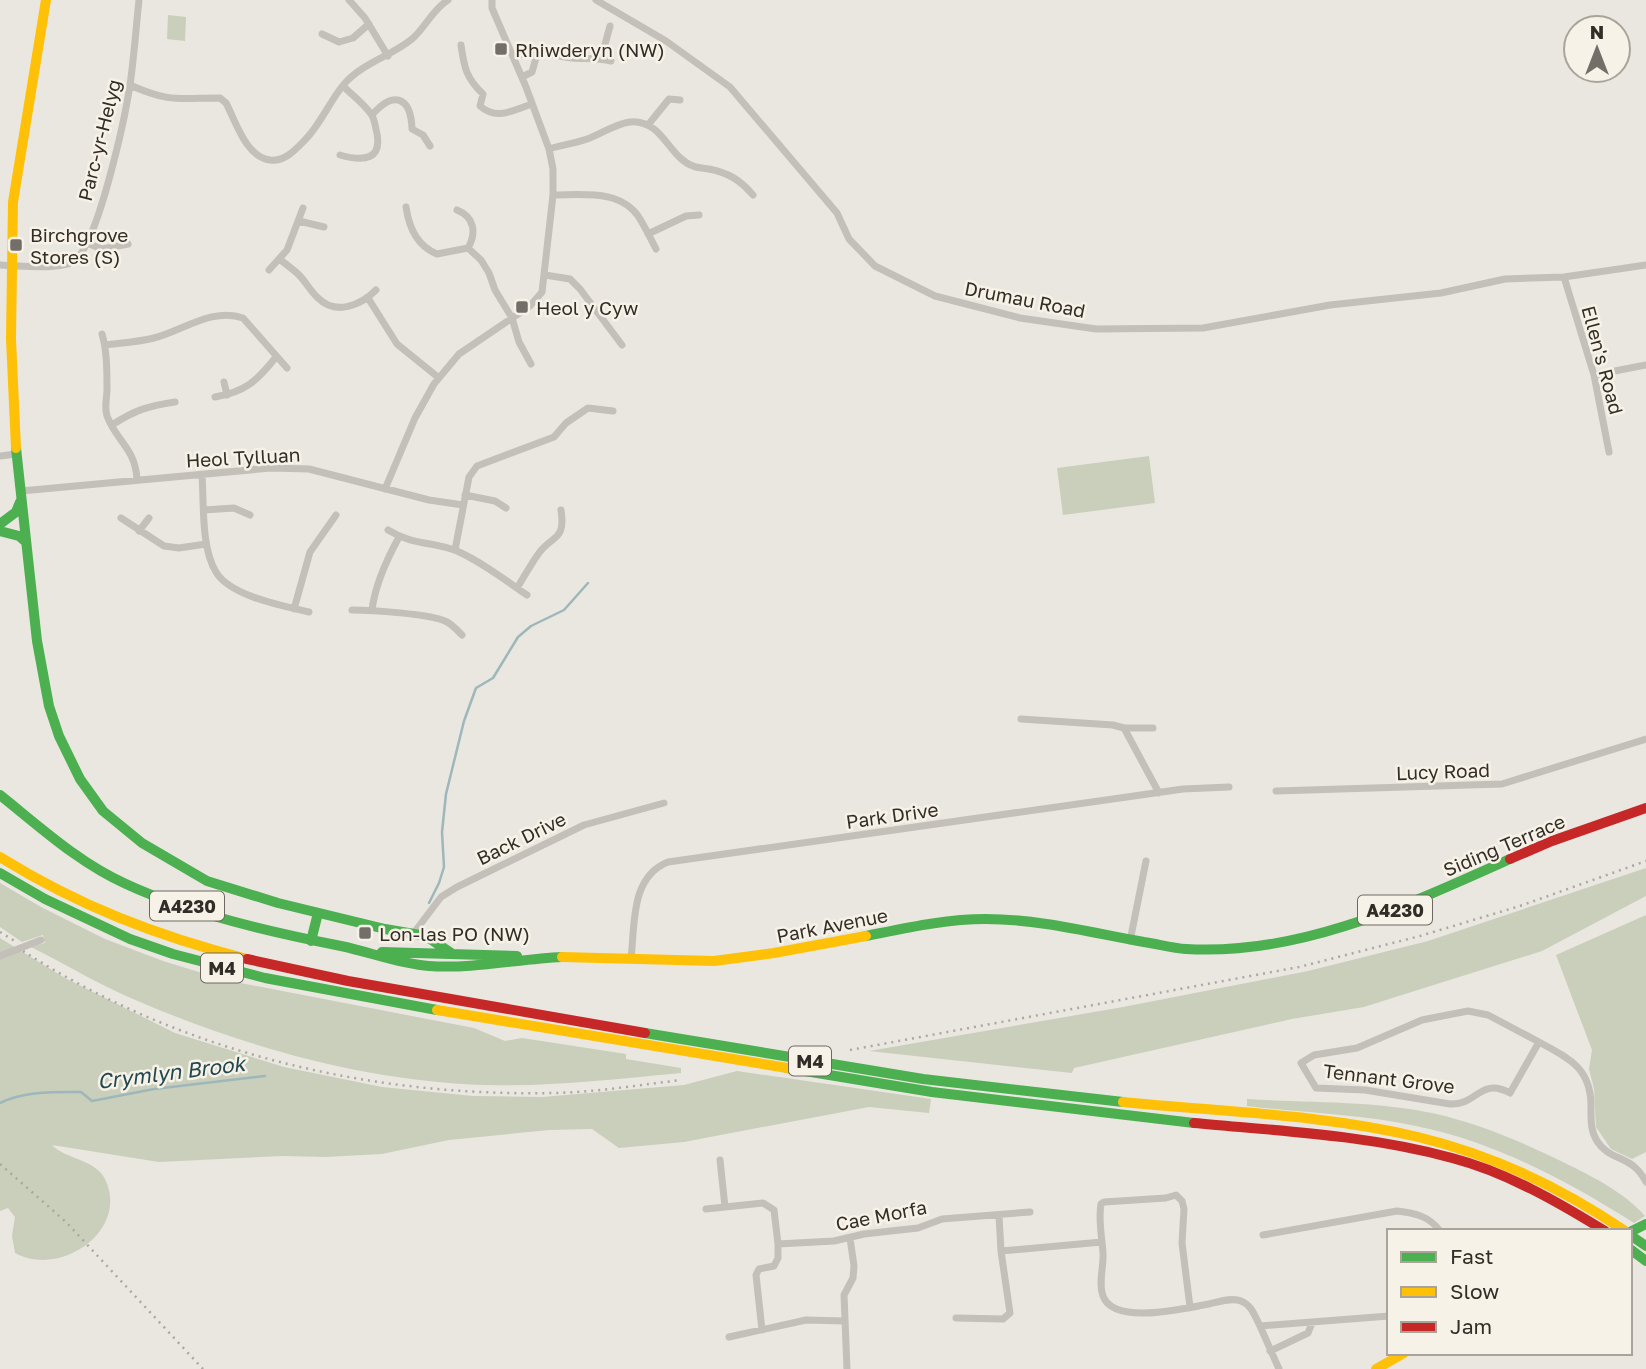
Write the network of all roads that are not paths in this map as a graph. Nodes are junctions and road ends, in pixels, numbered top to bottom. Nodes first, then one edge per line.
1 (46, 0) edge
2 (139, 0) edge
3 (349, 0) edge
4 (492, 0) edge
5 (596, 0) edge
6 (445, 1) edge
7 (369, 24) junction
8 (610, 26) dead end
9 (322, 34) dead end
10 (461, 45) dead end
11 (538, 51) junction
12 (388, 56) junction
13 (513, 57) junction
14 (601, 59) junction
15 (611, 61) dead end
16 (522, 77) junction
17 (130, 85) junction
18 (343, 86) junction
19 (680, 100) dead end
20 (532, 104) junction
21 (372, 115) junction
22 (648, 125) junction
23 (430, 146) dead end
24 (549, 149) junction
25 (340, 155) dead end
26 (553, 195) junction
27 (753, 195) dead end
28 (303, 208) dead end
29 (406, 208) dead end
30 (457, 210) dead end
31 (699, 215) dead end
32 (299, 221) junction
33 (324, 228) dead end
34 (648, 234) junction
35 (87, 243) junction
36 (128, 244) dead end
37 (468, 247) junction
38 (656, 249) dead end
39 (279, 259) junction
40 (0, 265) edge
41 (13, 265) junction
42 (1646, 265) edge
43 (269, 270) dead end
44 (545, 275) junction
45 (1564, 277) junction
46 (376, 290) dead end
47 (368, 298) junction
48 (512, 318) junction
49 (102, 334) dead end
50 (105, 345) junction
51 (622, 345) dead end
52 (276, 357) junction
53 (531, 364) dead end
54 (1646, 365) edge
55 (287, 368) dead end
56 (1594, 375) junction
57 (439, 378) junction
58 (224, 382) dead end
59 (227, 395) junction
60 (215, 397) dead end
61 (175, 402) dead end
62 (613, 411) dead end
63 (112, 425) junction
64 (1609, 452) dead end
65 (16, 454) junction
66 (0, 456) edge
67 (202, 475) junction
68 (137, 479) junction
69 (385, 489) junction
70 (21, 495) junction
71 (465, 495) junction
72 (463, 505) junction
73 (506, 508) dead end
74 (204, 510) junction
75 (561, 510) dead end
76 (250, 515) dead end
77 (336, 515) dead end
78 (121, 518) dead end
79 (149, 518) dead end
80 (0, 524) edge
81 (388, 530) dead end
82 (0, 531) edge
83 (139, 531) junction
84 (399, 537) junction
85 (26, 542) junction
86 (206, 544) junction
87 (455, 550) junction
88 (517, 588) junction
89 (527, 595) dead end
90 (294, 609) junction
91 (352, 610) dead end
92 (372, 610) junction
93 (309, 612) dead end
94 (462, 635) dead end
95 (1021, 719) dead end
96 (1124, 728) junction
97 (1153, 728) dead end
98 (1646, 739) edge
99 (1229, 787) dead end
100 (1276, 791) dead end
101 (1159, 793) junction
102 (0, 795) edge
103 (664, 803) dead end
104 (1646, 808) edge
105 (0, 857) edge
106 (1146, 861) dead end
107 (0, 873) edge
108 (318, 913) junction
109 (413, 934) junction
110 (41, 940) dead end
111 (311, 941) junction
112 (1130, 941) junction
113 (369, 952) junction
114 (427, 952) junction
115 (451, 953) junction
116 (0, 956) edge
117 (538, 958) junction
118 (631, 959) junction
119 (446, 965) junction
120 (1539, 1042) junction
121 (720, 1160) dead end
122 (1646, 1182) edge
123 (725, 1207) junction
124 (706, 1209) dead end
125 (1030, 1212) dead end
126 (999, 1216) junction
127 (1439, 1229) edge
128 (1602, 1229) edge
129 (1622, 1229) edge
130 (1632, 1235) edge
131 (1263, 1236) dead end
132 (850, 1238) junction
133 (1102, 1242) junction
134 (778, 1244) junction
135 (1646, 1246) edge
136 (1001, 1251) junction
137 (1190, 1307) junction
138 (1387, 1316) edge
139 (956, 1318) dead end
140 (845, 1321) junction
141 (1312, 1323) junction
142 (1260, 1326) junction
143 (762, 1330) junction
144 (729, 1337) dead end
145 (1270, 1351) junction
146 (1400, 1355) edge
147 (847, 1369) edge
148 (1279, 1369) edge
149 (1376, 1369) edge

1 - 41 main road
2 - 17 street, Parc-yr-Helyg
3 - 7 street
4 - 13 street
5 - 45 street, Drumau Road
6 - 12 street
7 - 9 street
7 - 12 street
8 - 14 street
10 - 20 street
11 - 13 street
11 - 14 street
11 - 16 street
12 - 18 street
13 - 16 street
14 - 15 street
16 - 20 street
17 - 18 street
17 - 35 street, Parc-yr-Helyg
18 - 21 street
19 - 22 street
20 - 24 street
21 - 23 street
21 - 25 street
22 - 24 street
22 - 27 street
24 - 26 street
26 - 34 street
26 - 44 street
28 - 32 street
29 - 37 street
30 - 37 street
31 - 34 street
32 - 33 street
32 - 39 street
34 - 38 street
35 - 36 street
35 - 41 street, Parc-yr-Helyg
37 - 48 street
39 - 43 street
39 - 47 street
40 - 41 street
41 - 65 main road
42 - 45 street, Drumau Road
44 - 48 street
44 - 51 street
45 - 56 street, Ellen's Road
46 - 47 street
47 - 57 street
48 - 53 street
48 - 57 street
49 - 50 street
50 - 52 street
50 - 63 street
52 - 55 street
52 - 59 street
54 - 56 street
56 - 64 street, Ellen's Road
57 - 69 street
58 - 59 street
59 - 60 street
61 - 63 street
62 - 71 street
63 - 68 street
65 - 66 street
65 - 70 main road
67 - 68 street, Heol Tylluan
67 - 69 street, Heol Tylluan
67 - 74 street
68 - 70 street, Heol Tylluan
69 - 72 street, Heol Tylluan
70 - 80 main road
70 - 85 main road
71 - 72 street
71 - 73 street
72 - 87 street
74 - 76 street
74 - 86 street
75 - 88 street
77 - 90 street
78 - 83 street
79 - 83 street
81 - 84 street
82 - 85 main road
83 - 86 street
84 - 87 street
84 - 92 street
85 - 108 main road
86 - 90 street
87 - 88 street
88 - 89 street
90 - 93 street
91 - 92 street
92 - 94 street
95 - 96 street
96 - 97 street
96 - 101 street
98 - 100 street, Lucy Road
99 - 101 street, Park Drive
101 - 118 street, Park Drive
102 - 111 main road, A4230
103 - 109 street, Back Drive
104 - 112 main road, Siding Terrace / A4230
105 - 129 main road, M4
106 - 112 street
107 - 128 main road, M4
108 - 109 main road
108 - 111 main road
109 - 114 main road
109 - 115 main road
110 - 116 street
111 - 113 main road, A4230
112 - 118 main road, Park Avenue / A4230
113 - 114 main road, A4230
113 - 119 main road, A4230
114 - 115 main road, Park Avenue / A4230
114 - 119 main road
115 - 117 main road, Park Avenue / A4230
117 - 118 main road, Park Avenue / A4230
117 - 119 main road, Park Avenue / A4230
120 - 120 street, Tennant Grove
120 - 122 street
121 - 123 street
123 - 124 street
123 - 134 street
125 - 126 street, Cae Morfa
126 - 132 street, Cae Morfa
126 - 136 street
127 - 131 street
130 - 135 main road
132 - 134 street, Cae Morfa
132 - 140 street
133 - 136 street
133 - 137 street
133 - 137 street
134 - 143 street
136 - 139 street
137 - 142 street
138 - 141 street
140 - 143 street
140 - 147 street
141 - 142 street
141 - 145 street
142 - 145 street
143 - 144 street
145 - 148 street
146 - 149 main road

